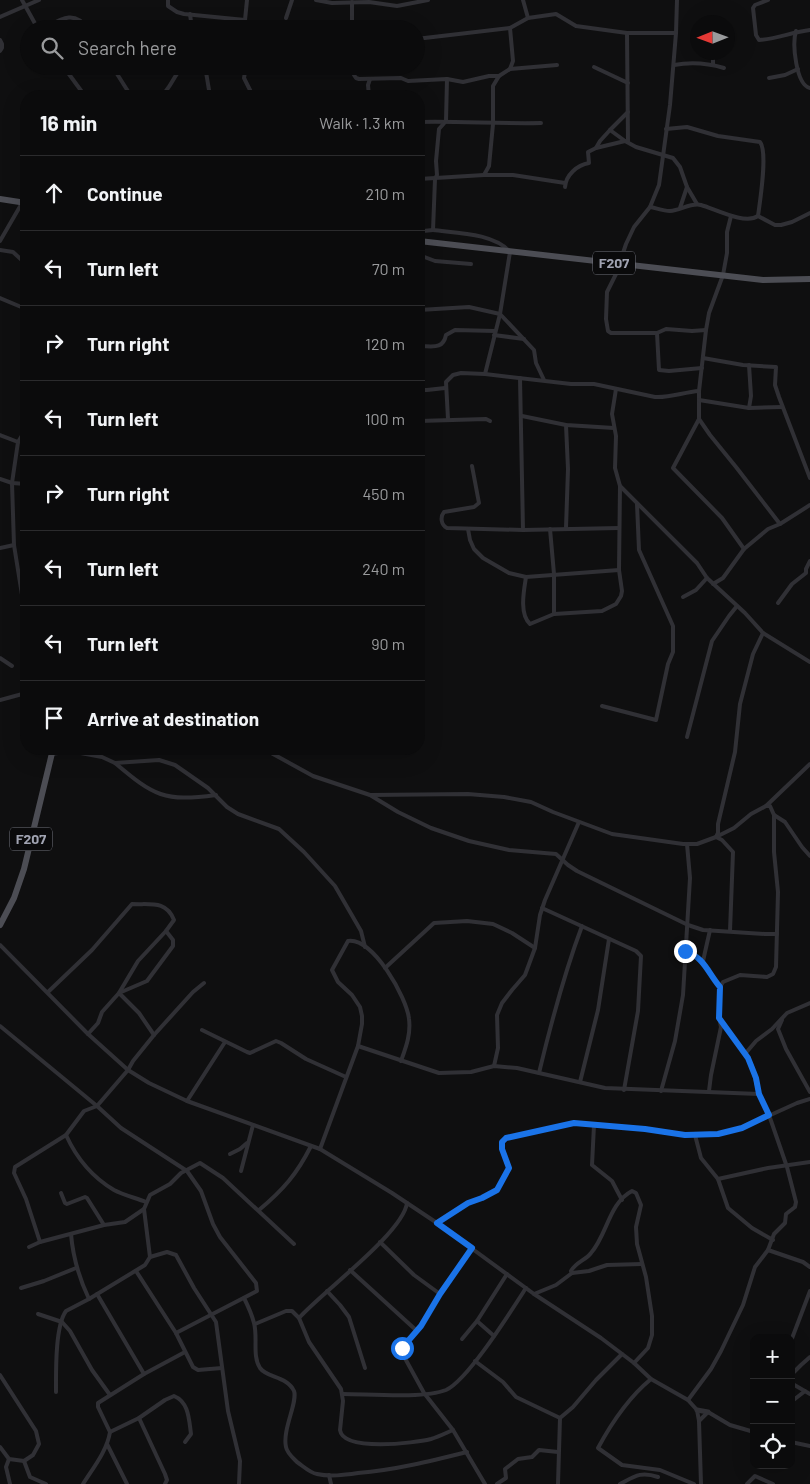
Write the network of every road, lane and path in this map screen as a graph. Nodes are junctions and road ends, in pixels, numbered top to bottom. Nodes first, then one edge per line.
1 (22, 0) edge
2 (38, 0) edge
3 (168, 0) edge
4 (247, 0) edge
5 (292, 0) edge
6 (316, 0) edge
7 (428, 0) edge
8 (523, 0) edge
9 (677, 0) edge
10 (768, 0) edge
11 (352, 2) junction
12 (26, 7) junction
13 (190, 14) junction
14 (0, 17) edge
15 (286, 18) dead end
16 (528, 18) junction
17 (33, 20) edge
18 (62, 20) edge
19 (82, 20) edge
20 (191, 20) edge
21 (245, 20) joint
22 (352, 20) edge
23 (510, 28) junction
24 (810, 30) edge
25 (796, 31) junction
26 (627, 32) junction
27 (676, 33) junction
28 (425, 38) edge
29 (0, 40) edge
30 (0, 50) edge
31 (713, 60) edge
32 (713, 64) junction
33 (557, 65) dead end
34 (674, 65) junction
35 (594, 67) dead end
36 (724, 68) dead end
37 (510, 69) junction
38 (798, 69) junction
39 (70, 75) edge
40 (118, 75) edge
41 (176, 75) edge
42 (206, 75) edge
43 (244, 75) edge
44 (354, 75) edge
45 (499, 76) junction
46 (769, 78) dead end
47 (370, 79) junction
48 (447, 79) junction
49 (628, 83) junction
50 (810, 88) edge
51 (81, 90) edge
52 (127, 90) edge
53 (167, 90) edge
54 (209, 90) edge
55 (250, 90) edge
56 (368, 90) edge
57 (628, 112) junction
58 (446, 121) junction
59 (425, 122) edge
60 (541, 123) dead end
61 (493, 124) junction
62 (666, 129) junction
63 (610, 130) junction
64 (627, 141) junction
65 (596, 148) junction
66 (663, 155) junction
67 (484, 175) junction
68 (425, 179) edge
69 (435, 179) junction
70 (687, 187) junction
71 (0, 198) edge
72 (20, 202) edge
73 (697, 204) junction
74 (650, 207) junction
75 (680, 208) junction
76 (20, 209) edge
77 (810, 212) edge
78 (731, 216) junction
79 (758, 216) junction
80 (433, 230) junction
81 (425, 231) edge
82 (0, 241) edge
83 (425, 242) edge
84 (0, 250) edge
85 (510, 252) junction
86 (425, 257) edge
87 (20, 258) edge
88 (471, 264) dead end
89 (620, 264) junction
90 (723, 275) junction
91 (810, 279) edge
92 (0, 298) edge
93 (20, 306) edge
94 (425, 310) edge
95 (500, 314) junction
96 (706, 330) junction
97 (494, 333) junction
98 (657, 333) junction
99 (524, 339) junction
100 (425, 346) edge
101 (703, 358) junction
102 (749, 365) junction
103 (702, 368) junction
104 (485, 374) junction
105 (520, 378) junction
106 (544, 380) junction
107 (445, 388) junction
108 (616, 388) junction
109 (425, 390) edge
110 (699, 391) junction
111 (699, 400) junction
112 (782, 407) junction
113 (749, 408) junction
114 (522, 416) junction
115 (448, 419) junction
116 (699, 419) junction
117 (490, 420) dead end
118 (425, 421) edge
119 (566, 425) junction
120 (614, 428) junction
121 (0, 435) edge
122 (20, 439) edge
123 (18, 442) junction
124 (472, 466) dead end
125 (810, 475) edge
126 (0, 479) edge
127 (12, 483) junction
128 (20, 484) edge
129 (620, 486) junction
130 (637, 504) junction
131 (810, 505) edge
132 (780, 524) junction
133 (566, 528) junction
134 (620, 528) junction
135 (468, 529) junction
136 (550, 529) junction
137 (523, 530) junction
138 (14, 545) junction
139 (0, 548) edge
140 (744, 549) junction
141 (810, 561) edge
142 (620, 570) junction
143 (554, 574) junction
144 (526, 577) junction
145 (707, 578) junction
146 (20, 582) edge
147 (713, 584) junction
148 (682, 597) dead end
149 (778, 604) dead end
150 (737, 606) junction
151 (554, 614) junction
152 (763, 633) junction
153 (0, 658) edge
154 (810, 662) edge
155 (12, 666) dead end
156 (20, 695) edge
157 (0, 700) edge
158 (602, 706) dead end
159 (687, 737) dead end
160 (51, 755) edge
161 (94, 755) edge
162 (275, 755) edge
163 (115, 763) junction
164 (810, 764) edge
165 (216, 795) junction
166 (370, 795) junction
167 (766, 806) junction
168 (774, 815) junction
169 (579, 822) junction
170 (716, 837) junction
171 (687, 844) junction
172 (810, 856) edge
173 (563, 860) junction
174 (542, 908) junction
175 (0, 925) edge
176 (688, 925) junction
177 (582, 926) junction
178 (710, 930) junction
179 (166, 931) junction
180 (730, 931) junction
181 (778, 934) junction
182 (609, 939) junction
183 (0, 945) edge
184 (365, 947) junction
185 (535, 948) junction
186 (685, 951) junction
187 (703, 961) junction
188 (385, 968) junction
189 (204, 983) dead end
190 (720, 987) junction
191 (48, 992) junction
192 (119, 993) junction
193 (810, 1003) edge
194 (719, 1018) junction
195 (783, 1018) junction
196 (0, 1026) edge
197 (202, 1030) dead end
198 (88, 1034) junction
199 (154, 1035) junction
200 (225, 1042) junction
201 (358, 1046) junction
202 (745, 1054) junction
203 (401, 1060) junction
204 (494, 1066) junction
205 (128, 1070) junction
206 (539, 1073) junction
207 (346, 1077) junction
208 (580, 1082) junction
209 (624, 1090) junction
210 (661, 1091) junction
211 (709, 1092) junction
212 (810, 1092) edge
213 (759, 1094) junction
214 (810, 1100) edge
215 (186, 1101) junction
216 (97, 1106) junction
217 (769, 1115) junction
218 (253, 1125) junction
219 (594, 1125) junction
220 (66, 1135) junction
221 (695, 1135) junction
222 (248, 1141) junction
223 (310, 1146) junction
224 (320, 1149) junction
225 (230, 1154) dead end
226 (810, 1162) edge
227 (786, 1165) junction
228 (186, 1171) junction
229 (241, 1171) dead end
230 (718, 1179) junction
231 (60, 1193) dead end
232 (622, 1200) junction
233 (146, 1202) junction
234 (408, 1203) junction
235 (144, 1209) junction
236 (259, 1210) junction
237 (437, 1223) junction
238 (104, 1225) junction
239 (71, 1234) junction
240 (773, 1240) junction
241 (40, 1242) junction
242 (380, 1242) junction
243 (294, 1244) dead end
244 (29, 1247) dead end
245 (472, 1248) junction
246 (768, 1250) junction
247 (150, 1257) junction
248 (642, 1264) junction
249 (810, 1267) edge
250 (76, 1268) junction
251 (350, 1270) junction
252 (136, 1271) junction
253 (507, 1274) junction
254 (572, 1274) junction
255 (21, 1288) dead end
256 (526, 1288) junction
257 (327, 1291) junction
258 (810, 1291) edge
259 (97, 1294) junction
260 (440, 1294) junction
261 (534, 1294) junction
262 (244, 1298) junction
263 (89, 1299) junction
264 (38, 1314) dead end
265 (213, 1314) junction
266 (299, 1318) junction
267 (477, 1321) junction
268 (62, 1322) junction
269 (255, 1324) junction
270 (417, 1331) junction
271 (176, 1333) junction
272 (794, 1334) edge
273 (494, 1336) junction
274 (462, 1339) dead end
275 (185, 1352) junction
276 (622, 1354) junction
277 (810, 1357) edge
278 (475, 1361) junction
279 (634, 1363) junction
280 (222, 1368) junction
281 (365, 1368) dead end
282 (795, 1371) edge
283 (144, 1374) junction
284 (0, 1375) edge
285 (651, 1378) junction
286 (795, 1386) edge
287 (805, 1391) junction
288 (56, 1392) dead end
289 (424, 1393) junction
290 (434, 1393) junction
291 (343, 1394) junction
292 (810, 1394) edge
293 (110, 1395) junction
294 (800, 1396) junction
295 (428, 1399) junction
296 (795, 1399) edge
297 (688, 1400) junction
298 (697, 1410) junction
299 (708, 1412) junction
300 (139, 1418) junction
301 (560, 1418) junction
302 (699, 1422) junction
303 (453, 1430) junction
304 (750, 1431) edge
305 (110, 1432) junction
306 (185, 1442) dead end
307 (795, 1443) edge
308 (107, 1444) junction
309 (810, 1446) edge
310 (0, 1447) edge
311 (467, 1452) junction
312 (558, 1452) junction
313 (9, 1459) junction
314 (24, 1461) junction
315 (660, 1470) junction
316 (329, 1475) junction
317 (658, 1477) junction
318 (8, 1483) edge
319 (46, 1484) edge
320 (83, 1484) edge
321 (127, 1484) edge
322 (166, 1484) edge
323 (239, 1484) edge
324 (331, 1484) edge
325 (485, 1484) edge
326 (497, 1484) edge
327 (558, 1484) edge
328 (620, 1484) edge
329 (657, 1484) edge
330 (694, 1484) edge
331 (701, 1484) edge
332 (748, 1484) edge
333 (773, 1484) edge

1 - 12 street
2 - 12 street
3 - 13 street
4 - 21 street
5 - 15 street
6 - 11 street
7 - 11 street
8 - 16 street
9 - 27 street
10 - 25 street
11 - 22 street
12 - 14 street
12 - 17 street
13 - 20 street
13 - 21 street
16 - 23 street
16 - 26 street
18 - 19 street
23 - 28 street
23 - 37 street
24 - 25 street
25 - 38 street
26 - 27 street
26 - 49 street
27 - 34 street
29 - 30 street
31 - 32 street
32 - 34 street
32 - 36 street
33 - 37 street
34 - 62 street
35 - 49 street
37 - 45 street
38 - 46 street
38 - 50 street
39 - 51 street
40 - 52 street
41 - 53 street
42 - 54 street
43 - 55 street
44 - 47 street
45 - 48 street
45 - 61 street
47 - 48 street
47 - 56 street
48 - 58 street
49 - 57 street
57 - 63 street
57 - 64 street
58 - 59 street
58 - 61 street
58 - 69 street
60 - 61 street
61 - 67 street
62 - 66 street
62 - 79 street
63 - 64 street
63 - 65 street
64 - 65 street
64 - 66 street
65 - 67 street
66 - 70 street
66 - 74 street
67 - 69 street
68 - 69 street
69 - 80 street
70 - 73 street
70 - 75 street
71 - 72 main road
73 - 75 street
73 - 78 street
74 - 75 street
74 - 89 street
76 - 82 street
77 - 79 street
78 - 79 street
78 - 90 street
80 - 81 street
80 - 85 street
83 - 85 main road, F207
84 - 87 street
85 - 89 main road, F207
85 - 95 street
86 - 88 street
89 - 90 main road, F207
89 - 98 street
90 - 91 main road, F207
90 - 96 street
92 - 93 street
94 - 95 street
95 - 97 street
95 - 99 street
96 - 98 street
96 - 101 street
97 - 99 street
97 - 100 street
97 - 104 street
98 - 103 street
99 - 106 street
101 - 102 street
101 - 103 street
102 - 112 street
102 - 113 street
103 - 110 street
104 - 105 street
104 - 107 street
105 - 106 street
105 - 114 street
106 - 108 street
107 - 109 street
107 - 115 street
108 - 110 street
108 - 120 street
110 - 111 street
111 - 113 street
111 - 116 street
112 - 113 street
112 - 125 street
114 - 119 street
114 - 137 street
115 - 117 street
115 - 118 street
116 - 132 street
116 - 140 street
119 - 120 street
119 - 133 street
120 - 129 street
121 - 123 street
122 - 123 street
123 - 127 street
124 - 135 street
126 - 127 street
127 - 128 street
127 - 138 street
129 - 130 street
129 - 134 street
130 - 145 street
130 - 158 street
131 - 132 street
132 - 140 street
133 - 134 street
133 - 136 street
134 - 142 street
135 - 137 street
135 - 144 street
136 - 137 street
136 - 143 street
138 - 139 street
138 - 146 street
140 - 147 street
141 - 149 street
142 - 143 street
142 - 151 street
143 - 144 street
143 - 151 street
144 - 151 street
145 - 147 street
145 - 148 street
147 - 150 street
150 - 152 street
150 - 159 street
152 - 154 street
152 - 170 street
153 - 155 street
156 - 157 street
160 - 175 main road, F207
161 - 163 street
162 - 166 street
163 - 165 street
163 - 165 street
164 - 167 street
165 - 184 street
166 - 169 street
166 - 173 street
167 - 168 street
167 - 170 street
168 - 172 street
168 - 181 street
169 - 171 street
169 - 173 street
170 - 171 street
170 - 180 street
171 - 176 street
173 - 174 street
173 - 176 street
174 - 177 street
174 - 185 street
176 - 178 street
176 - 186 street
177 - 182 street
177 - 206 street
178 - 180 street
178 - 187 street
179 - 191 street
179 - 192 street
179 - 192 street
180 - 181 street
181 - 190 street
182 - 208 street
182 - 209 street
183 - 191 street
184 - 188 street
184 - 201 street
185 - 188 street
185 - 204 street
186 - 187 street
186 - 210 street
187 - 190 street
188 - 203 street
189 - 199 street
190 - 194 street
191 - 198 street
192 - 198 street
192 - 199 street
193 - 195 street
194 - 202 street
194 - 211 street
195 - 202 street
195 - 212 street
196 - 216 street
197 - 200 street
198 - 205 street
199 - 205 street
200 - 207 street
200 - 215 street
201 - 203 street
201 - 207 street
202 - 213 street
203 - 204 street
204 - 206 street
205 - 215 street
205 - 216 street
206 - 208 street
207 - 224 street
208 - 209 street
209 - 210 street
210 - 211 street
211 - 213 street
213 - 217 street
214 - 217 street
215 - 218 street
216 - 220 street
216 - 228 street
217 - 221 street
217 - 227 street
218 - 222 street
218 - 223 street
219 - 221 street
219 - 232 street
219 - 237 street
220 - 233 street
220 - 241 street
221 - 230 street
222 - 225 street
222 - 229 street
223 - 224 street
223 - 236 street
224 - 234 street
226 - 227 street
227 - 230 street
227 - 240 street
228 - 233 street
228 - 236 street
228 - 262 street
230 - 240 street
231 - 238 street
232 - 248 street
232 - 254 street
233 - 235 street
234 - 237 street
234 - 242 street
235 - 238 street
235 - 247 street
236 - 243 street
237 - 245 street
238 - 239 street
239 - 241 street
239 - 250 street
240 - 246 street
241 - 244 street
242 - 251 street
242 - 260 street
245 - 253 street
245 - 260 street
246 - 249 street
246 - 297 street
247 - 252 street
247 - 265 street
248 - 254 street
248 - 279 street
250 - 255 street
250 - 263 street
251 - 257 street
251 - 270 street
252 - 259 street
252 - 271 street
253 - 256 street
253 - 267 street
254 - 261 street
256 - 261 street
256 - 273 street
257 - 266 street
257 - 281 street
258 - 272 street
259 - 263 street
259 - 283 street
260 - 270 street
261 - 276 street
262 - 265 street
262 - 269 street
263 - 268 street
264 - 268 street
265 - 271 street
265 - 280 street
266 - 269 street
266 - 291 street
267 - 273 street
267 - 274 street
268 - 288 street
268 - 293 street
269 - 316 street
270 - 289 street
271 - 275 street
273 - 278 street
275 - 280 street
275 - 283 street
276 - 279 street
276 - 301 street
277 - 282 street
278 - 290 street
278 - 301 street
279 - 285 street
280 - 323 street
283 - 293 street
284 - 314 street
285 - 297 street
285 - 315 street
286 - 287 street
287 - 292 street
287 - 294 street
289 - 290 street
289 - 291 street
289 - 295 street
290 - 295 street
291 - 303 street
292 - 294 street
293 - 305 street
294 - 296 street
295 - 303 street
297 - 298 street
298 - 299 street
298 - 302 street
299 - 302 street
299 - 304 street
300 - 305 street
300 - 306 street
300 - 322 street
301 - 312 street
302 - 331 street
303 - 311 street
305 - 308 street
307 - 309 street
308 - 320 street
308 - 321 street
310 - 313 street
311 - 316 street
311 - 325 street
312 - 326 street
312 - 327 street
313 - 314 street
313 - 318 street
314 - 319 street
315 - 317 street
315 - 330 street
316 - 324 street
317 - 328 street
317 - 329 street
332 - 333 street

